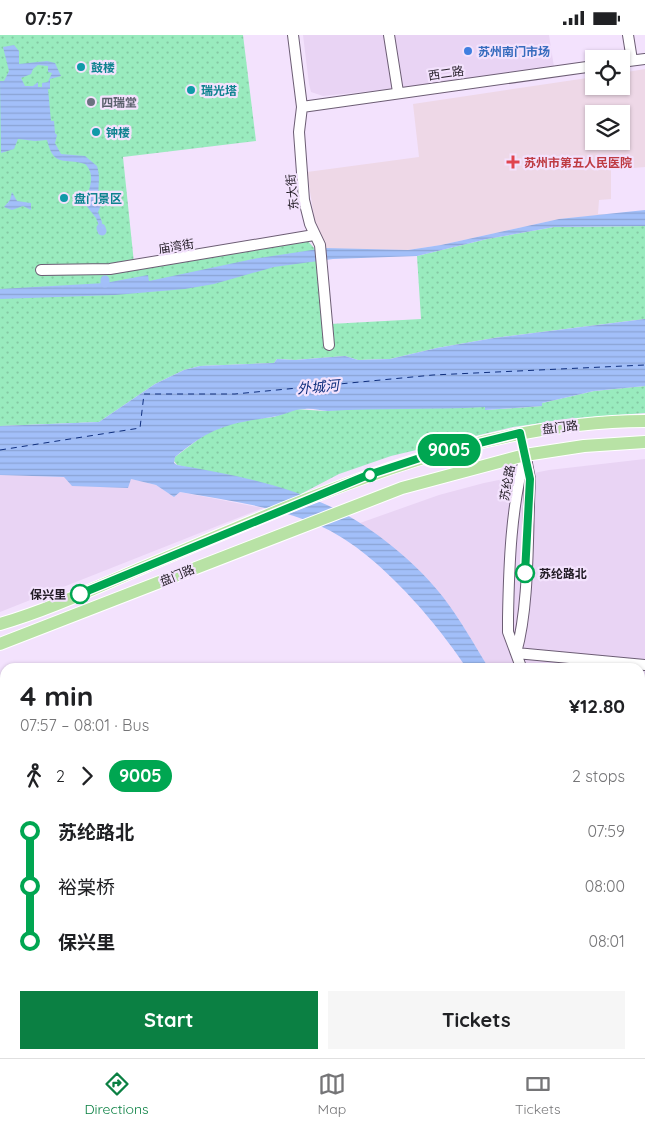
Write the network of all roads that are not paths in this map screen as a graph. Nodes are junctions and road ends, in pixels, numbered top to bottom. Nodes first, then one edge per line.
1 (293, 35) edge
2 (390, 35) edge
3 (628, 35) edge
4 (627, 50) edge
5 (645, 59) edge
6 (630, 61) edge
7 (585, 67) edge
8 (398, 92) junction
9 (302, 107) junction
10 (314, 235) junction
11 (42, 270) dead end
12 (329, 345) dead end
13 (645, 421) edge
14 (520, 433) junction
15 (645, 442) edge
16 (525, 455) junction
17 (0, 624) edge
18 (0, 644) edge
19 (516, 653) junction
20 (520, 663) edge
21 (624, 663) edge

1 - 9 street, 东大街
2 - 8 street
3 - 4 street
5 - 6 street
7 - 8 street, 西二路
8 - 9 street, 西二路
9 - 10 street, 东大街
10 - 11 street, 庙湾街
10 - 12 street, 东大街
13 - 14 main road, 盘门路
14 - 16 main road
14 - 17 main road, 盘门路
15 - 16 main road, 盘门路
16 - 18 main road, 盘门路
16 - 19 street, 苏纶路
16 - 19 street, 苏纶路
19 - 20 street, 苏纶路
19 - 21 street

